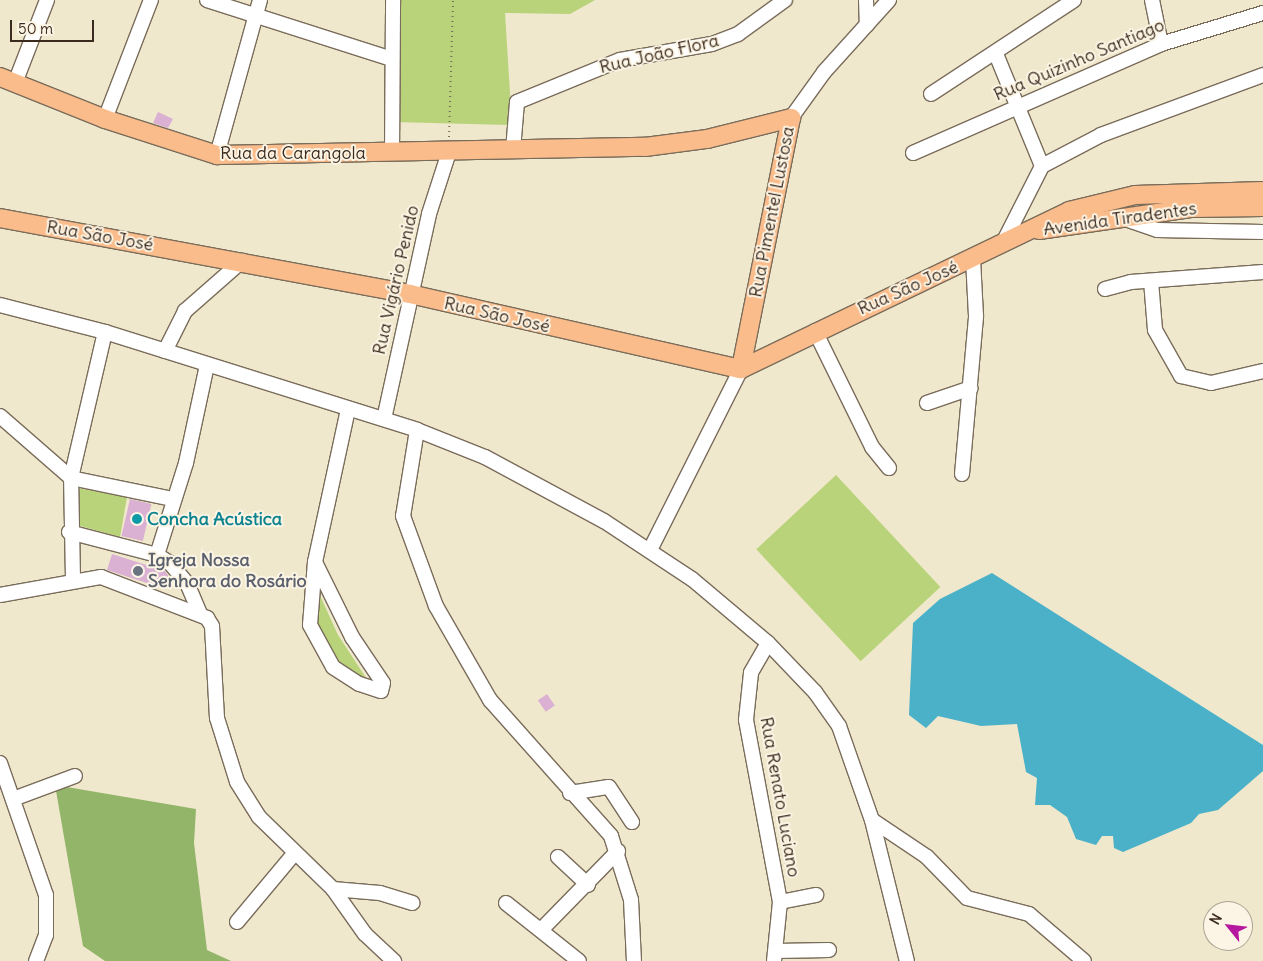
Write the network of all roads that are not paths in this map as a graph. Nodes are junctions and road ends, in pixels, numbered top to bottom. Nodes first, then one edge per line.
1 (47, 0) edge
2 (152, 0) edge
3 (207, 0) edge
4 (260, 0) edge
5 (393, 0) edge
6 (785, 0) edge
7 (866, 0) edge
8 (889, 0) edge
9 (1074, 0) edge
10 (1152, 0) edge
11 (1263, 13) edge
12 (254, 17) junction
13 (867, 25) junction
14 (1161, 44) junction
15 (996, 54) junction
16 (392, 60) junction
17 (1263, 76) edge
18 (8, 80) edge
19 (931, 94) dead end
20 (1016, 106) junction
21 (791, 118) junction
22 (105, 119) junction
23 (512, 150) junction
24 (392, 152) junction
25 (449, 152) junction
26 (913, 153) dead end
27 (217, 155) junction
28 (1042, 166) junction
29 (1263, 191) edge
30 (1263, 207) edge
31 (1119, 217) junction
32 (0, 218) edge
33 (1034, 230) junction
34 (1263, 232) edge
35 (1002, 245) junction
36 (973, 258) junction
37 (242, 261) junction
38 (1263, 272) edge
39 (1150, 281) junction
40 (1105, 289) dead end
41 (410, 294) junction
42 (0, 306) edge
43 (815, 331) junction
44 (105, 332) junction
45 (165, 351) junction
46 (207, 365) junction
47 (741, 369) junction
48 (1263, 372) edge
49 (971, 388) junction
50 (927, 402) dead end
51 (348, 409) junction
52 (0, 416) edge
53 (384, 419) junction
54 (417, 430) junction
55 (889, 468) dead end
56 (962, 474) dead end
57 (71, 478) junction
58 (172, 499) junction
59 (69, 532) junction
60 (650, 550) junction
61 (157, 554) junction
62 (315, 562) junction
63 (73, 578) junction
64 (0, 595) edge
65 (200, 613) junction
66 (768, 643) junction
67 (0, 763) edge
68 (75, 776) dead end
69 (570, 793) junction
70 (13, 799) junction
71 (872, 820) junction
72 (632, 822) dead end
73 (618, 851) junction
74 (294, 855) junction
75 (558, 857) dead end
76 (588, 885) junction
77 (333, 889) junction
78 (816, 895) dead end
79 (780, 902) junction
80 (413, 903) dead end
81 (506, 903) dead end
82 (237, 922) dead end
83 (542, 929) junction
84 (829, 950) dead end
85 (775, 956) edge
86 (632, 960) edge
87 (36, 961) edge
88 (394, 961) edge
89 (578, 961) edge
90 (907, 961) edge
91 (1084, 961) edge

1 - 18 street
2 - 22 street
3 - 12 street
4 - 12 street
5 - 16 street
6 - 23 street, Rua João Flora
7 - 13 street
8 - 13 street, Rua Pimentel Lustosa
9 - 15 street
10 - 14 street
11 - 14 street, Rua Quizinho Santiago
12 - 16 street
12 - 27 street
13 - 21 street, Rua Pimentel Lustosa
14 - 20 street, Rua Quizinho Santiago
15 - 19 street
15 - 20 street
16 - 24 street
17 - 28 street
18 - 22 main road, Rua da Carangola
20 - 26 street, Rua Quizinho Santiago
20 - 28 street
21 - 23 main road
21 - 47 main road, Rua Pimentel Lustosa
22 - 27 main road, Rua da Carangola
23 - 25 main road
24 - 25 main road, Rua da Carangola
24 - 27 main road, Rua da Carangola
25 - 41 street, Rua Vigário Penido
28 - 35 street
29 - 33 main road, Avenida Tiradentes
30 - 31 main road, Avenida Tiradentes
31 - 33 main road, Avenida Tiradentes
31 - 34 street
32 - 37 main road, Rua São José
33 - 35 main road, Rua São José
35 - 36 main road, Rua São José
36 - 43 main road, Rua São José
36 - 49 street, Rua São José
37 - 41 main road, Rua São José
37 - 45 street
38 - 39 street
39 - 40 street
39 - 48 street
41 - 47 main road, Rua São José
41 - 53 street, Rua Vigário Penido
42 - 44 street
43 - 47 main road, Rua São José
43 - 55 street
44 - 45 street
44 - 57 street
45 - 46 street
46 - 51 street
46 - 58 street
47 - 60 street
49 - 50 street
49 - 56 street, Rua São José
51 - 53 street
51 - 62 street
52 - 57 street
53 - 54 street
54 - 60 street
54 - 69 street
57 - 58 street
57 - 59 street
58 - 61 street
59 - 61 street
59 - 63 street
60 - 66 street
61 - 65 street
62 - 62 street
63 - 64 street
63 - 65 street
65 - 74 street
66 - 71 street
66 - 79 street, Rua Renato Luciano
67 - 70 street
68 - 70 street
69 - 72 street
69 - 73 street
70 - 87 street
71 - 90 street
71 - 91 street
73 - 76 street
73 - 86 street
74 - 77 street
74 - 82 street
75 - 76 street
76 - 83 street
77 - 80 street
77 - 88 street
78 - 79 street, Rua Renato Luciano
79 - 85 street, Rua Renato Luciano
81 - 83 street
83 - 89 street
84 - 85 street, Rua Renato Luciano

